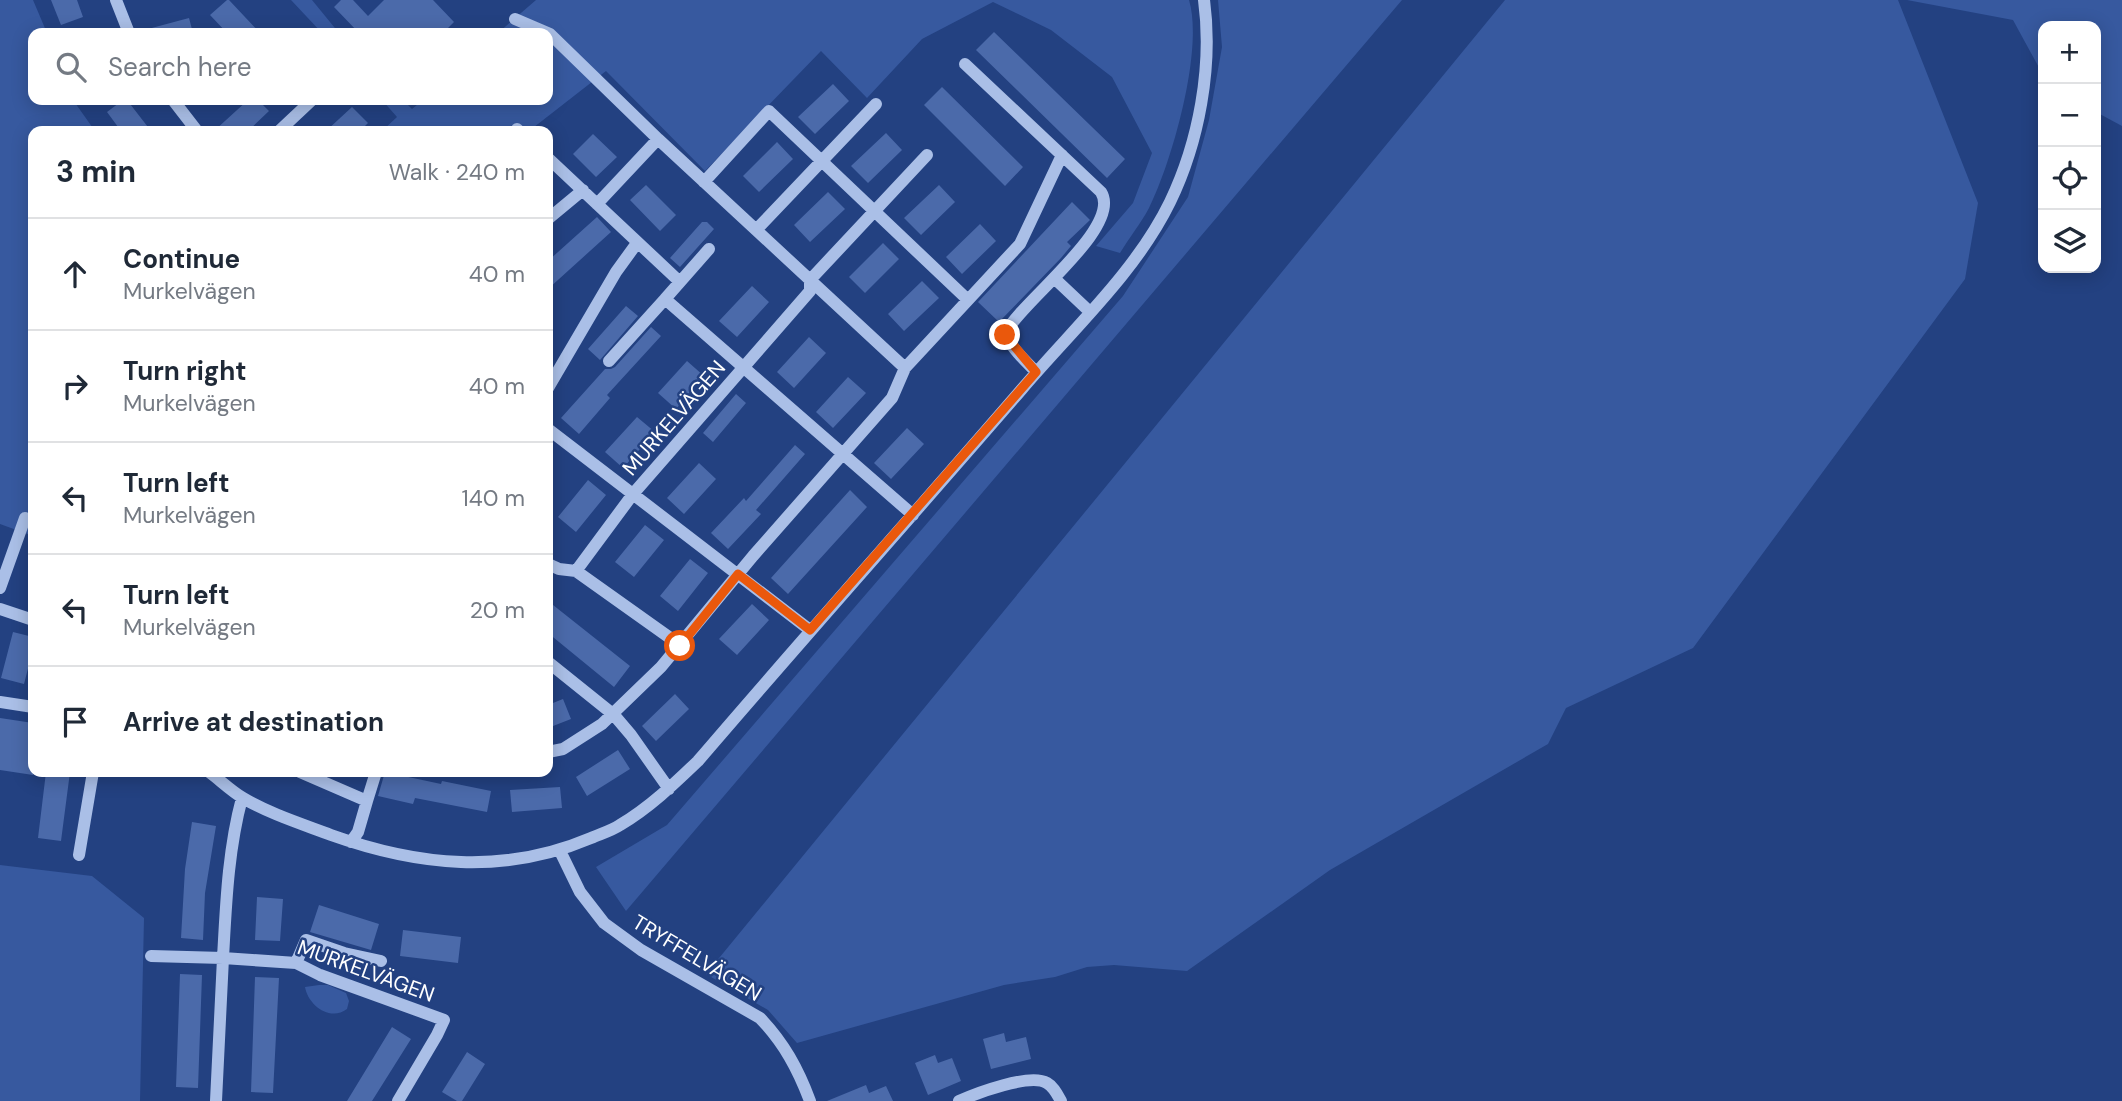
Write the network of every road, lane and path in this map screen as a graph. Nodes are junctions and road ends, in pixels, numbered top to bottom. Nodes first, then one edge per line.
1 (1204, 0) edge
2 (121, 1) edge
3 (515, 19) dead end
4 (128, 28) edge
5 (536, 28) edge
6 (553, 37) edge
7 (965, 64) dead end
8 (876, 104) dead end
9 (177, 105) edge
10 (307, 105) edge
11 (194, 126) edge
12 (284, 126) edge
13 (658, 139) junction
14 (928, 155) dead end
15 (1062, 155) junction
16 (821, 161) junction
17 (553, 163) edge
18 (704, 182) junction
19 (583, 190) junction
20 (597, 204) junction
21 (874, 210) junction
22 (553, 215) edge
23 (756, 230) junction
24 (637, 243) junction
25 (709, 249) dead end
26 (1054, 278) junction
27 (810, 280) junction
28 (680, 282) junction
29 (665, 299) junction
30 (968, 300) junction
31 (1089, 312) junction
32 (609, 361) dead end
33 (743, 368) junction
34 (905, 368) junction
35 (1036, 372) junction
36 (553, 379) edge
37 (553, 433) edge
38 (842, 453) junction
39 (633, 494) junction
40 (913, 515) junction
41 (25, 518) dead end
42 (553, 566) edge
43 (576, 571) junction
44 (738, 574) junction
45 (0, 588) edge
46 (0, 609) edge
47 (28, 618) edge
48 (810, 630) junction
49 (680, 646) junction
50 (553, 666) edge
51 (0, 702) edge
52 (28, 706) edge
53 (614, 715) junction
54 (553, 751) edge
55 (92, 777) edge
56 (215, 777) edge
57 (311, 777) edge
58 (374, 777) edge
59 (669, 789) junction
60 (242, 798) junction
61 (366, 801) junction
62 (351, 842) junction
63 (560, 851) junction
64 (79, 855) dead end
65 (150, 956) dead end
66 (223, 958) junction
67 (381, 961) dead end
68 (296, 963) junction
69 (216, 1101) edge
70 (398, 1101) edge
71 (810, 1101) edge
72 (959, 1101) edge
73 (1061, 1101) edge

1 - 31 street
2 - 4 street
3 - 5 street
6 - 13 street
7 - 15 street
8 - 16 street
9 - 11 street
10 - 12 street
13 - 18 street
13 - 20 street
14 - 21 street, MURKELVÄGEN
15 - 26 street
15 - 30 street
16 - 18 street
16 - 21 street
16 - 23 street
17 - 19 street
18 - 23 street
19 - 20 street
19 - 22 street
20 - 24 street
21 - 27 street, MURKELVÄGEN
21 - 30 street
23 - 27 street
24 - 28 street
24 - 36 street
25 - 28 street
26 - 31 street
26 - 35 street
27 - 33 street, MURKELVÄGEN
27 - 34 street
28 - 29 street
29 - 32 street
29 - 33 street, MURKELVÄGEN
30 - 34 street
31 - 35 street
33 - 38 street, MURKELVÄGEN
33 - 39 street, MURKELVÄGEN
34 - 38 street
35 - 40 street
37 - 39 street, MURKELVÄGEN
38 - 40 street, MURKELVÄGEN
38 - 44 street
39 - 43 street, MURKELVÄGEN
39 - 44 street, MURKELVÄGEN
40 - 48 street
41 - 45 street
42 - 43 street
43 - 49 street
44 - 48 street, MURKELVÄGEN
44 - 49 street
46 - 47 street
48 - 59 street
49 - 53 street
50 - 53 street
51 - 52 street
53 - 54 street
53 - 59 street
55 - 64 street
56 - 60 street
57 - 61 street
58 - 61 street
59 - 63 street
60 - 62 street
60 - 66 street
61 - 62 street
62 - 63 street
63 - 71 street, TRYFFELVÄGEN
65 - 66 street, MURKELVÄGEN
66 - 68 street, MURKELVÄGEN
66 - 69 street
67 - 68 street
68 - 70 street, MURKELVÄGEN
72 - 73 street

